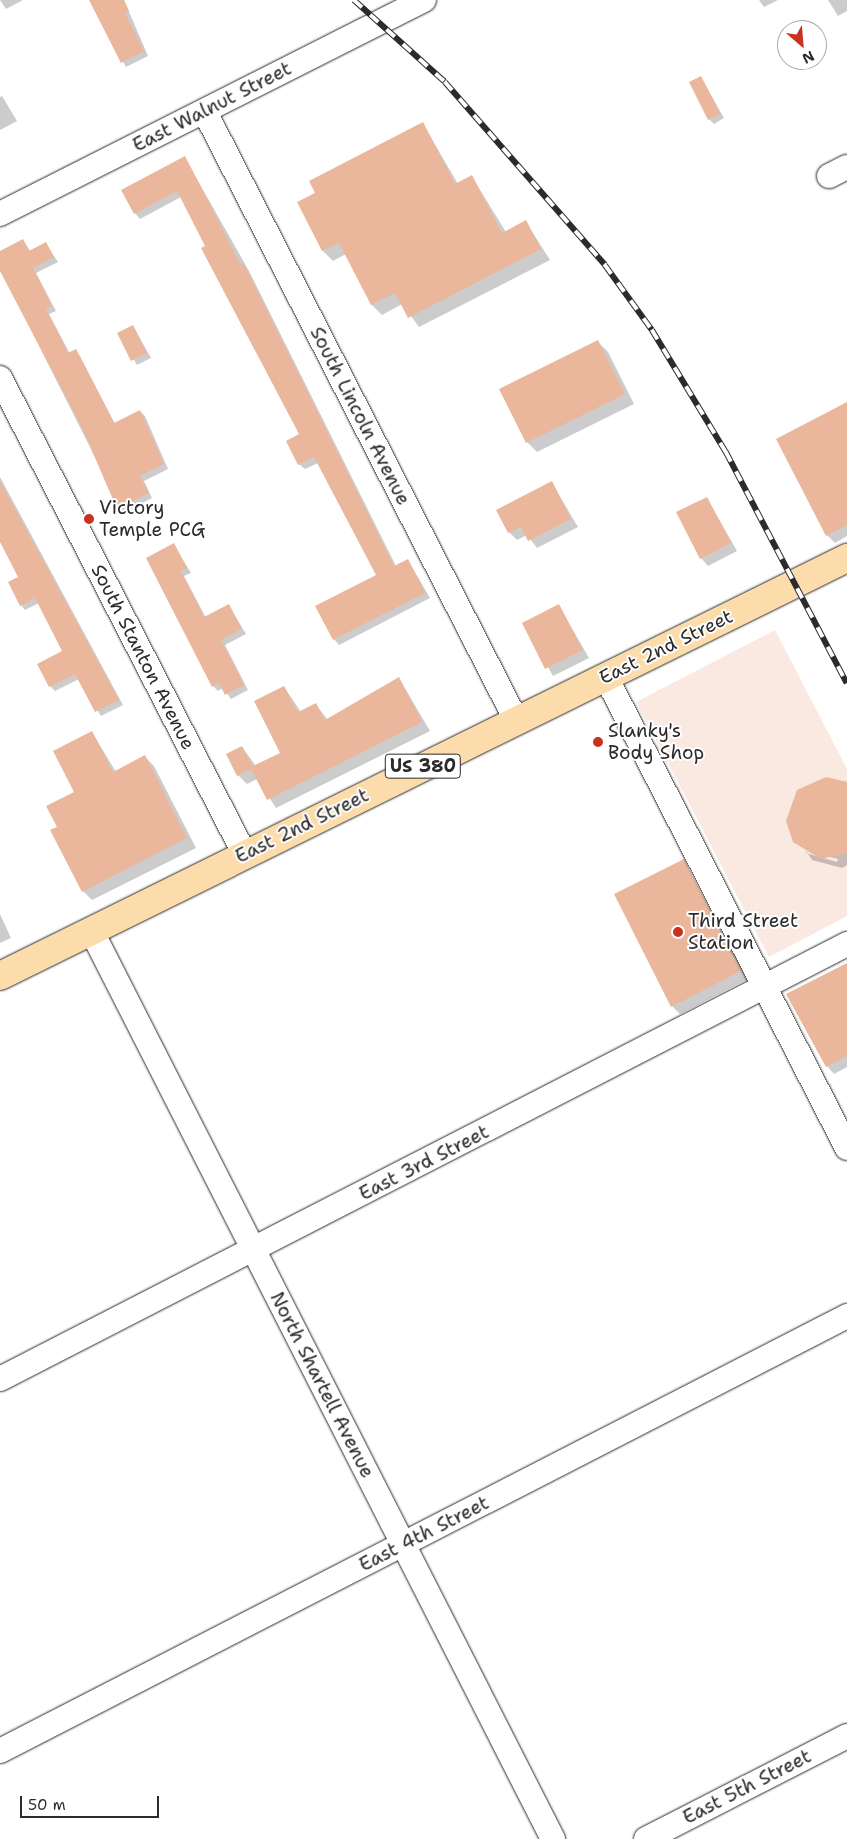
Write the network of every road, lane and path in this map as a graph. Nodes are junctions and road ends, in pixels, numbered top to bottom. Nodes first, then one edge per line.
1 (424, 0) edge
2 (205, 112) junction
3 (0, 214) edge
4 (0, 378) edge
5 (847, 558) edge
6 (606, 676) junction
7 (516, 720) junction
8 (245, 855) junction
9 (91, 930) junction
10 (847, 944) edge
11 (0, 976) edge
12 (765, 986) junction
13 (847, 1148) edge
14 (255, 1251) junction
15 (847, 1316) edge
16 (0, 1379) edge
17 (402, 1544) junction
18 (847, 1736) edge
19 (0, 1751) edge
20 (553, 1839) edge
21 (646, 1839) edge

1 - 2 street, East Walnut Street
2 - 3 street, East Walnut Street
2 - 7 street, South Lincoln Avenue
4 - 8 street, South Stanton Avenue
5 - 6 main road, East 2nd Street / US 380
6 - 7 main road, East 2nd Street / US 380
6 - 12 street
7 - 8 main road, East 2nd Street / US 380
8 - 9 main road, East 2nd Street / US 380
9 - 11 main road, East 2nd Street / US 380
9 - 14 street, North Shartell Avenue
10 - 12 street, East 3rd Street
12 - 13 street
12 - 14 street, East 3rd Street
14 - 16 street, East 3rd Street
14 - 17 street, North Shartell Avenue
15 - 17 street, East 4th Street
17 - 19 street, East 4th Street
17 - 20 street, North Shartell Avenue
18 - 21 street, East 5th Street

